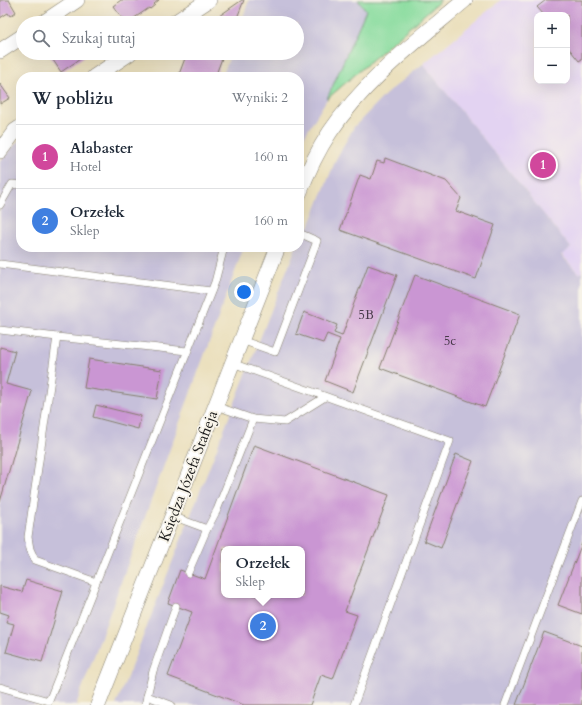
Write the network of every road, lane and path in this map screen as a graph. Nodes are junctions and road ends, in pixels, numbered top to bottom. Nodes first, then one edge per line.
1 (77, 0) edge
2 (209, 0) edge
3 (465, 0) edge
4 (53, 16) edge
5 (185, 16) edge
6 (16, 41) edge
7 (0, 51) edge
8 (120, 60) edge
9 (102, 72) edge
10 (16, 130) edge
11 (0, 151) edge
12 (304, 183) edge
13 (16, 184) edge
14 (0, 205) edge
15 (304, 236) edge
16 (223, 252) edge
17 (276, 252) edge
18 (0, 264) edge
19 (211, 291) junction
20 (0, 330) edge
21 (57, 337) junction
22 (242, 340) junction
23 (187, 351) junction
24 (232, 363) junction
25 (325, 397) junction
26 (216, 406) junction
27 (252, 419) junction
28 (582, 501) edge
29 (172, 516) junction
30 (207, 528) junction
31 (188, 573) dead end
32 (96, 582) junction
33 (176, 606) dead end
34 (0, 687) edge
35 (147, 696) junction
36 (98, 705) edge
37 (145, 705) edge
38 (171, 705) edge
39 (354, 705) edge
40 (505, 705) edge

1 - 4 street
2 - 5 street
3 - 12 street
6 - 7 street
8 - 9 street
10 - 11 street
13 - 14 lane
15 - 22 lane
16 - 19 lane
17 - 22 street, Księdza Józefa Stafieja
18 - 19 lane
19 - 23 lane
20 - 21 lane
21 - 23 lane
21 - 32 lane
22 - 24 street, Księdza Józefa Stafieja
23 - 32 lane
24 - 25 lane
24 - 26 street, Księdza Józefa Stafieja
25 - 27 lane
25 - 39 lane
26 - 27 lane
26 - 29 street, Księdza Józefa Stafieja
27 - 30 lane
28 - 40 lane
29 - 30 lane
29 - 36 street, Księdza Józefa Stafieja
30 - 31 lane
32 - 34 lane
33 - 35 lane
35 - 37 lane
35 - 38 lane

